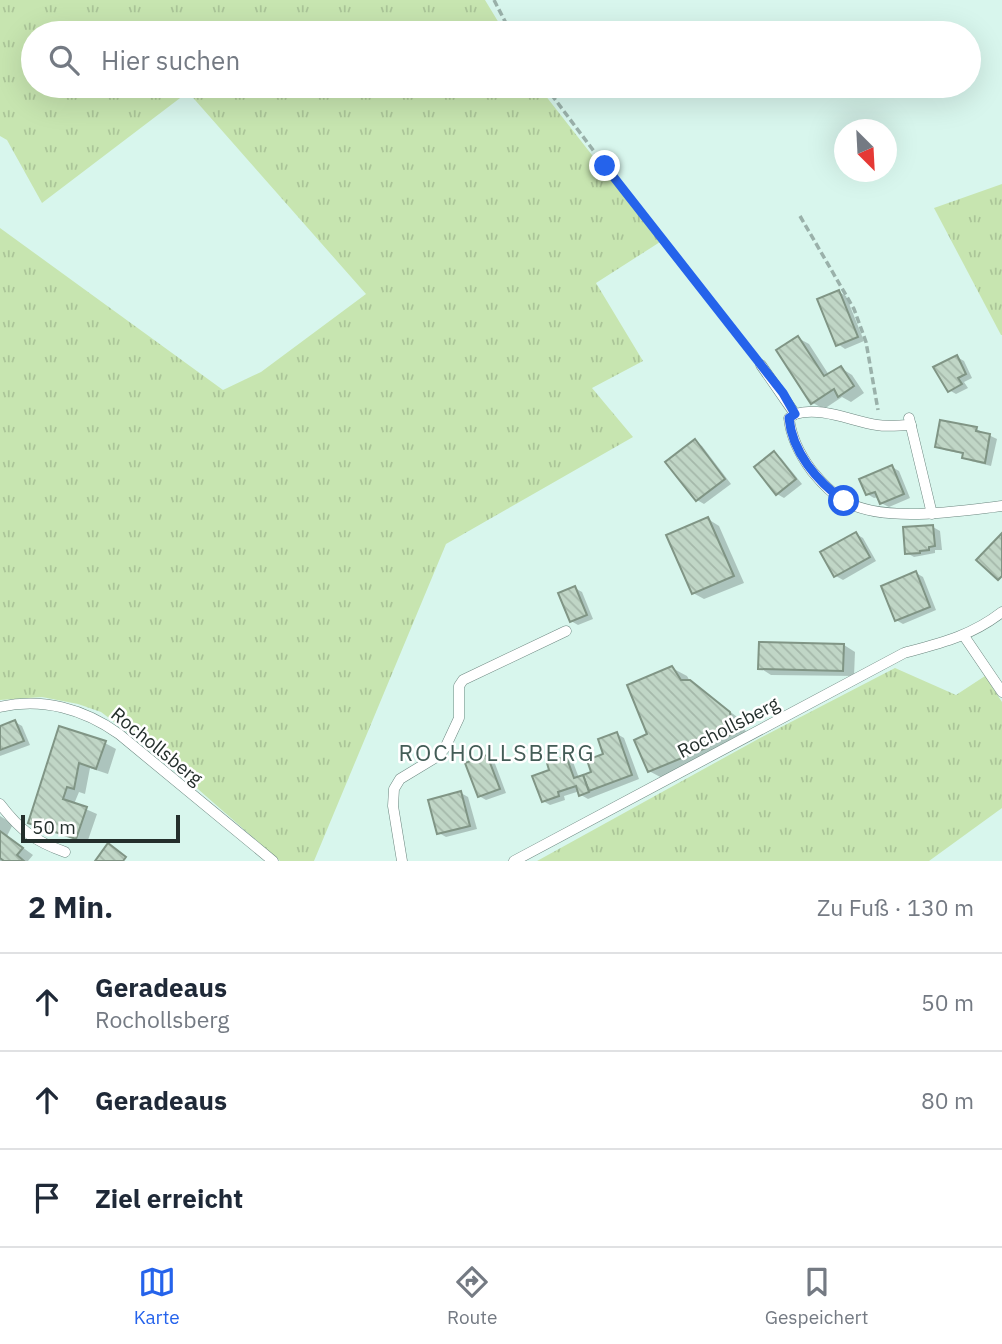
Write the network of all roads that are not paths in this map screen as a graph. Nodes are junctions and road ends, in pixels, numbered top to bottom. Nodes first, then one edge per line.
1 (761, 365) road end
2 (795, 414) junction
3 (1002, 506) edge
4 (932, 514) junction
5 (1002, 612) edge
6 (566, 631) dead end
7 (964, 636) junction
8 (1002, 692) edge
9 (0, 707) edge
10 (0, 804) edge
11 (65, 852) dead end
12 (273, 861) edge
13 (402, 861) edge
14 (514, 861) edge

1 - 2 lane
2 - 4 lane
2 - 4 lane
3 - 4 lane
5 - 7 lane, Rochollsberg
6 - 13 lane
7 - 8 lane
7 - 14 lane, Rochollsberg
9 - 12 lane, Rochollsberg
10 - 11 lane

